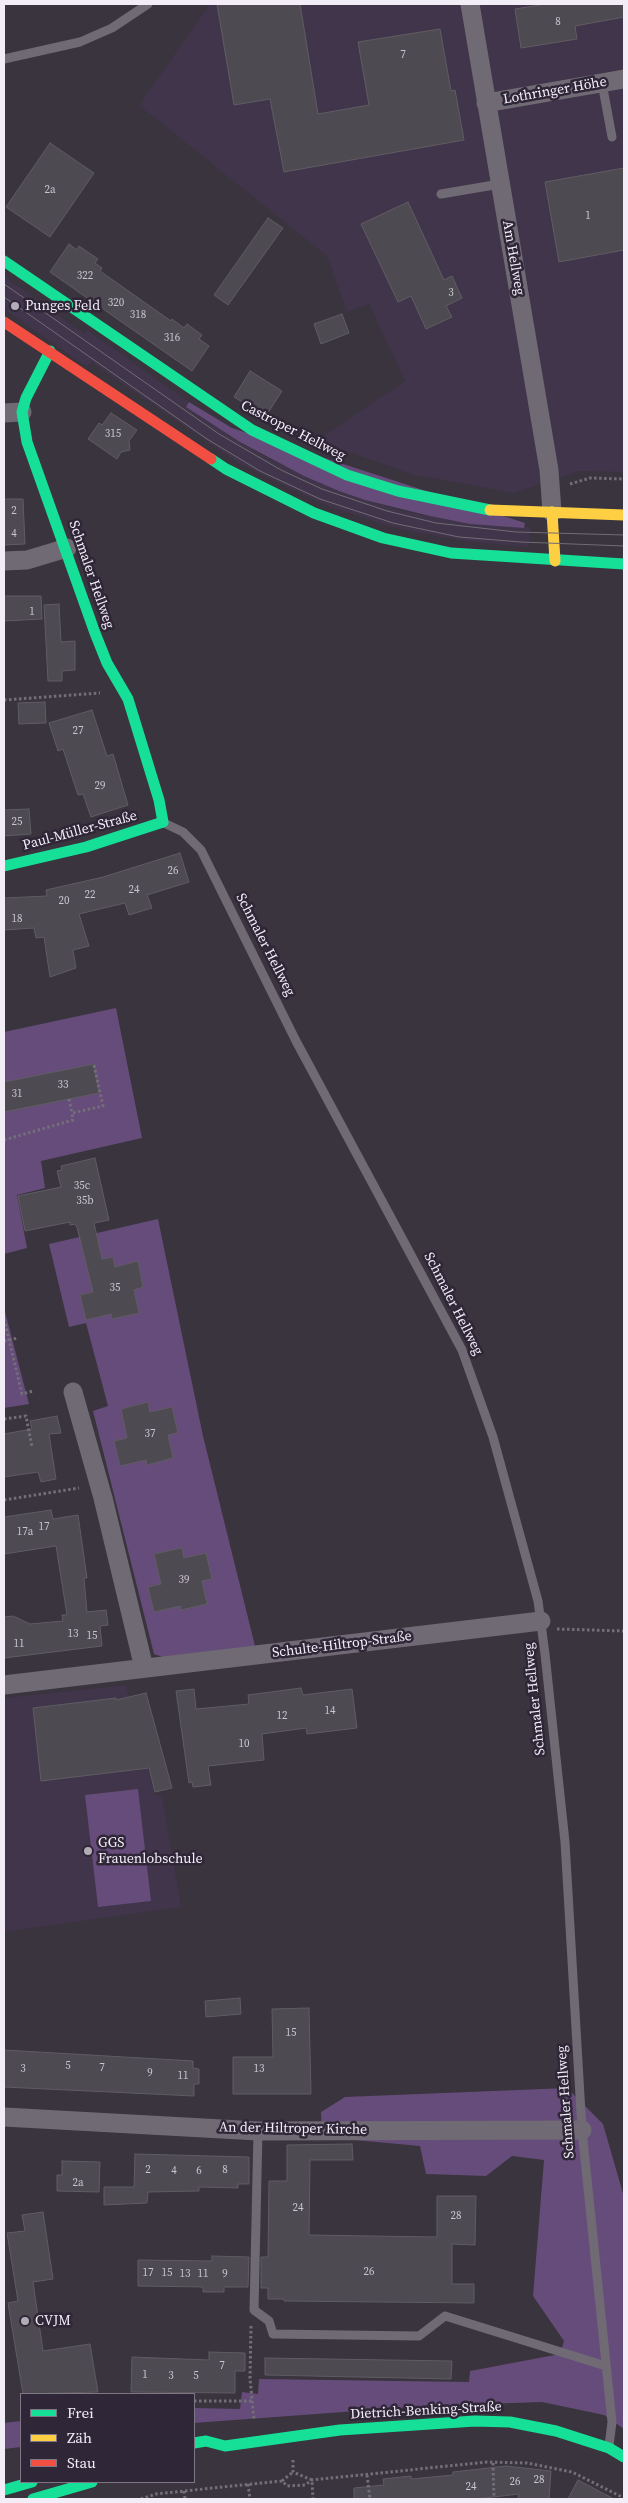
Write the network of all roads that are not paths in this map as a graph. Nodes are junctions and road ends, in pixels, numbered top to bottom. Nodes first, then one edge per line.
1 (148, 4) edge
2 (470, 4) edge
3 (4, 59) edge
4 (624, 79) edge
5 (602, 83) junction
6 (486, 103) junction
7 (612, 137) dead end
8 (500, 184) junction
9 (441, 194) dead end
10 (4, 261) edge
11 (4, 322) edge
12 (50, 352) junction
13 (13, 412) edge
14 (552, 512) junction
15 (624, 515) edge
16 (67, 548) junction
17 (555, 561) junction
18 (4, 562) edge
19 (624, 564) edge
20 (163, 822) junction
21 (4, 866) edge
22 (73, 1392) dead end
23 (541, 1621) junction
24 (144, 1668) junction
25 (4, 1685) edge
26 (4, 2117) edge
27 (582, 2130) junction
28 (258, 2131) junction
29 (606, 2366) junction
30 (195, 2443) edge
31 (225, 2446) junction
32 (609, 2448) junction
33 (211, 2453) dead end
34 (624, 2457) edge
35 (25, 2483) edge
36 (89, 2483) edge
37 (10, 2485) edge
38 (4, 2490) edge
39 (21, 2499) edge
40 (33, 2499) edge

1 - 3 lane
2 - 6 street, Am Hellweg
4 - 5 street, Lothringer Höhe
5 - 6 street, Lothringer Höhe
5 - 7 lane
6 - 8 street, Am Hellweg
8 - 9 lane
8 - 14 street, Am Hellweg
10 - 14 main road, Castroper Hellweg
11 - 12 main road
12 - 13 main road, Schmaler Hellweg
12 - 17 main road
13 - 16 main road, Schmaler Hellweg
14 - 15 main road, Castroper Hellweg
14 - 17 main road
16 - 18 street
16 - 20 main road, Schmaler Hellweg
17 - 19 main road
20 - 21 main road, Paul-Müller-Straße
20 - 23 lane, Schmaler Hellweg
22 - 24 street
23 - 24 street, Schulte-Hiltrop-Straße
23 - 27 lane, Schmaler Hellweg
24 - 25 street, Schulte-Hiltrop-Straße
26 - 28 street, An der Hiltroper Kirche
27 - 28 street, An der Hiltroper Kirche
27 - 29 lane, Schmaler Hellweg
28 - 29 lane
29 - 32 lane, Schmaler Hellweg
30 - 31 main road, Dietrich-Benking-Straße
31 - 32 main road, Dietrich-Benking-Straße
31 - 33 main road, Dietrich-Benking-Straße
32 - 34 main road, Dietrich-Benking-Straße
35 - 37 main road
36 - 40 main road
37 - 38 main road
37 - 39 main road

